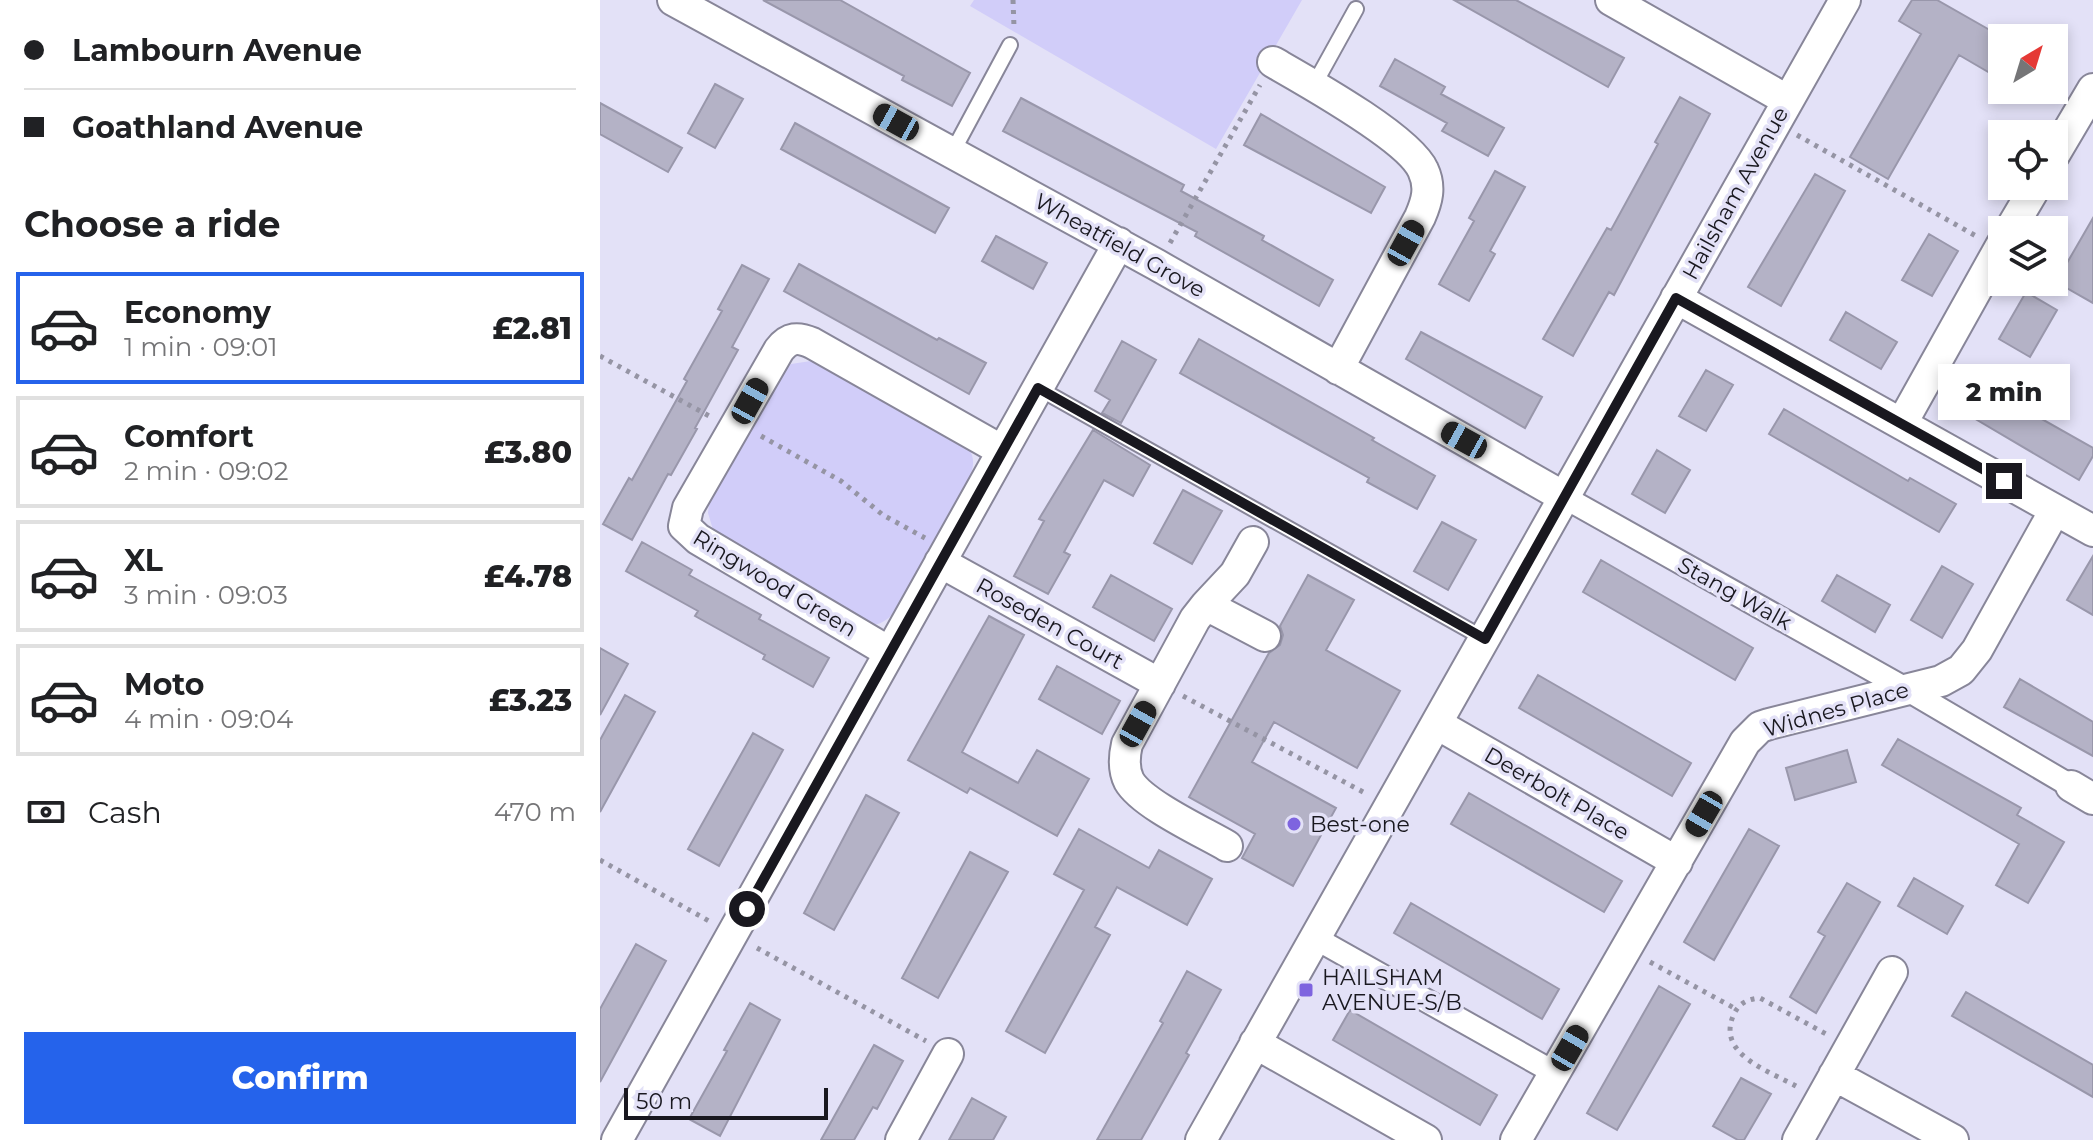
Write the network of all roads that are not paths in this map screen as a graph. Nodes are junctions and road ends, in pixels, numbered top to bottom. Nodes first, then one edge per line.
1 (673, 0) edge
2 (1611, 0) edge
3 (1845, 0) edge
4 (1356, 9) dead end
5 (1654, 10) edge
6 (1010, 45) dead end
7 (1273, 62) road end
8 (1314, 85) junction
9 (2093, 89) edge
10 (1781, 112) junction
11 (2068, 131) edge
12 (952, 153) junction
13 (1119, 243) junction
14 (1988, 270) edge
15 (1676, 298) junction
16 (1338, 369) junction
17 (1038, 388) junction
18 (1902, 423) junction
19 (1001, 450) junction
20 (1564, 497) junction
21 (2080, 516) edge
22 (1253, 542) dead end
23 (940, 562) junction
24 (1206, 605) junction
25 (1265, 636) dead end
26 (1485, 639) junction
27 (889, 652) junction
28 (1160, 684) junction
29 (1906, 689) junction
30 (1437, 724) junction
31 (2082, 793) edge
32 (1227, 846) dead end
33 (1677, 862) junction
34 (1315, 938) junction
35 (1892, 972) dead end
36 (1255, 1043) junction
37 (948, 1054) road end
38 (1555, 1073) junction
39 (1827, 1087) junction
40 (617, 1140) edge
41 (901, 1140) edge
42 (1201, 1140) edge
43 (1426, 1140) edge
44 (1516, 1140) edge
45 (1798, 1140) edge
46 (1953, 1140) edge

1 - 12 street, Wheatfield Grove
2 - 5 street
3 - 10 street, Hailsham Avenue
4 - 8 lane
5 - 10 street
6 - 12 lane
7 - 8 street
8 - 16 street
9 - 11 street
10 - 15 street, Hailsham Avenue
12 - 13 street, Wheatfield Grove
13 - 16 street, Wheatfield Grove
13 - 17 street
14 - 18 street
15 - 18 street
15 - 20 street, Hailsham Avenue
16 - 20 street, Wheatfield Grove
17 - 19 street
17 - 26 lane
18 - 21 street
19 - 23 street
19 - 27 street, Ringwood Green
20 - 26 street, Hailsham Avenue
20 - 29 street, Stang Walk
21 - 29 street, Widnes Place
22 - 24 street
23 - 27 street
23 - 28 street, Roseden Court
24 - 25 street
24 - 28 street
26 - 30 street, Hailsham Avenue
27 - 40 street
28 - 32 street
29 - 31 street, Stang Walk
29 - 33 street, Widnes Place
30 - 33 street, Deerbolt Place
30 - 34 street, Hailsham Avenue
33 - 38 street, Widnes Place
34 - 36 street, Hailsham Avenue
34 - 38 street
35 - 39 street
36 - 42 street, Hailsham Avenue
36 - 43 street
37 - 41 street
38 - 44 street, Widnes Place
39 - 45 street
39 - 46 street

